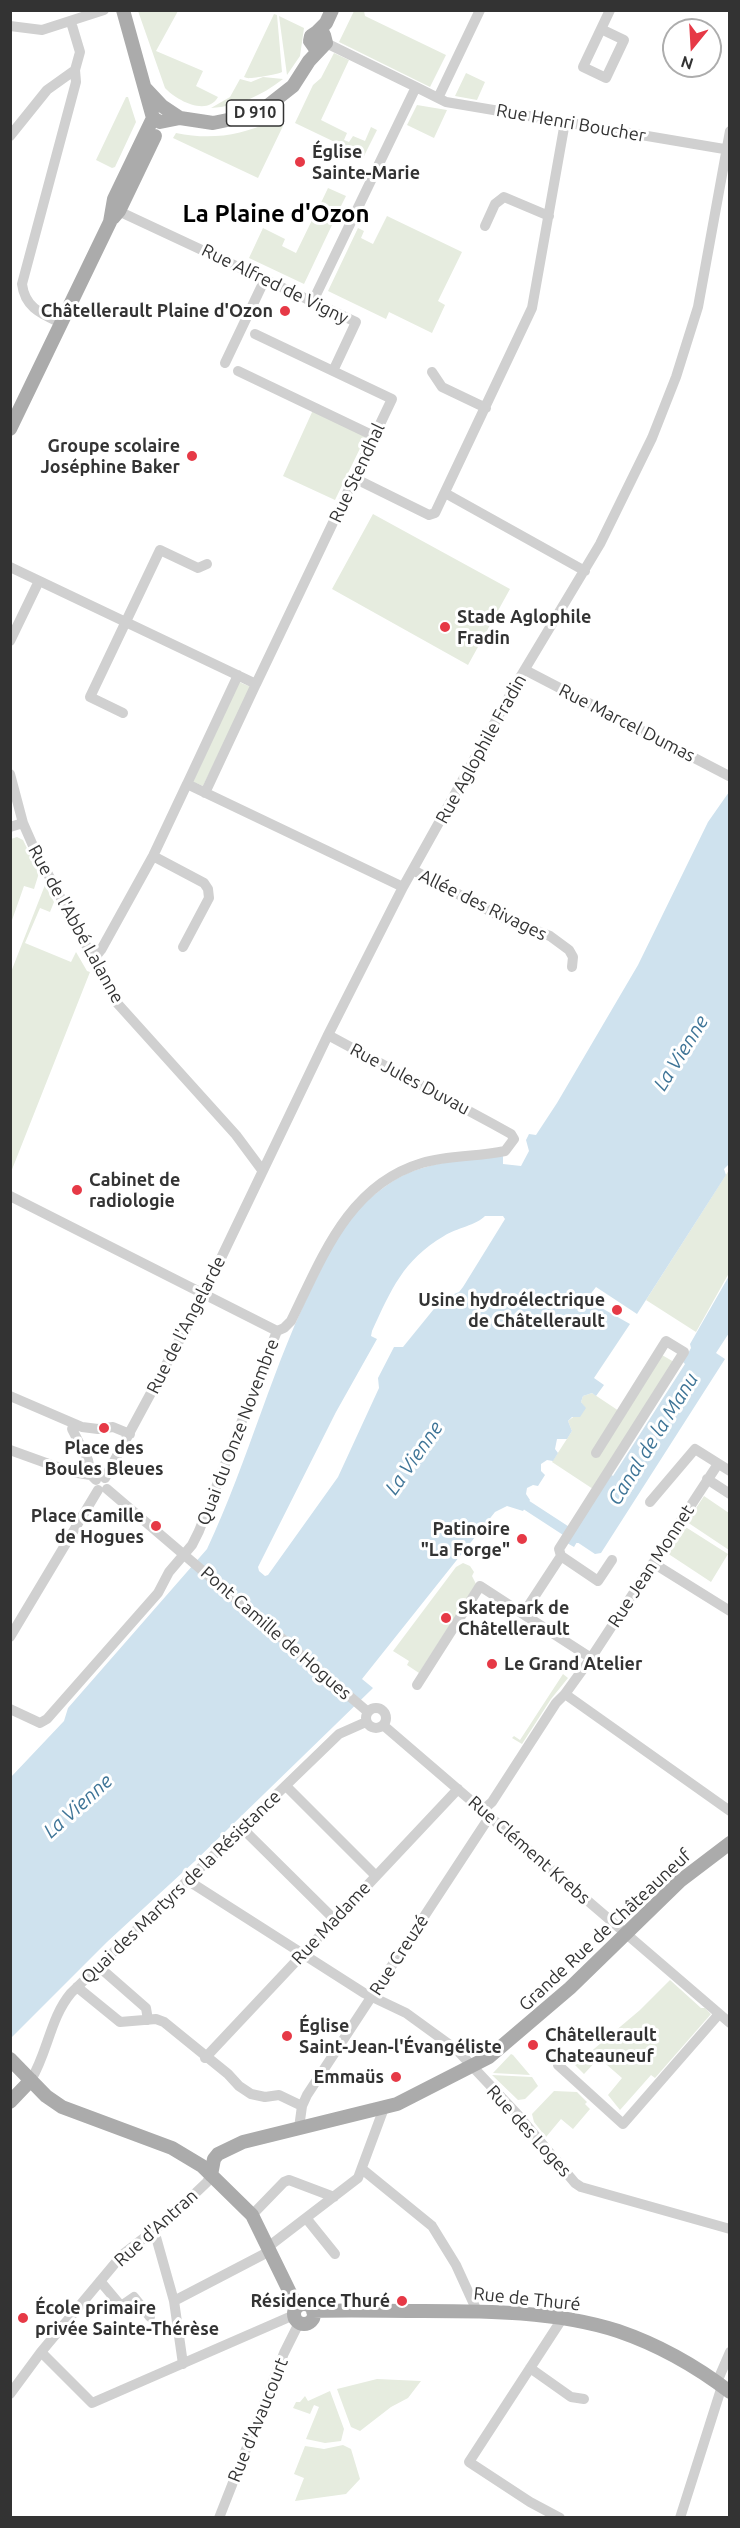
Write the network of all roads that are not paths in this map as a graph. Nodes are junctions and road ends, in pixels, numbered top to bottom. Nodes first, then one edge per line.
1 (104, 10) edge
2 (123, 10) edge
3 (480, 10) edge
4 (610, 10) edge
5 (71, 22) junction
6 (10, 26) edge
7 (601, 29) junction
8 (323, 34) edge
9 (75, 70) junction
10 (416, 87) junction
11 (438, 98) junction
12 (160, 115) junction
13 (565, 122) junction
14 (729, 131) edge
15 (10, 136) edge
16 (728, 150) edge
17 (114, 214) junction
18 (549, 216) junction
19 (485, 226) dead end
20 (265, 279) junction
21 (313, 301) junction
22 (61, 323) junction
23 (255, 334) dead end
24 (225, 363) dead end
25 (238, 371) dead end
26 (333, 371) junction
27 (432, 372) dead end
28 (486, 408) junction
29 (10, 429) edge
30 (374, 436) junction
31 (354, 478) junction
32 (445, 493) junction
33 (207, 564) dead end
34 (10, 567) edge
35 (585, 571) junction
36 (39, 581) junction
37 (126, 622) junction
38 (10, 641) edge
39 (525, 670) junction
40 (238, 675) junction
41 (256, 684) junction
42 (123, 713) dead end
43 (10, 774) edge
44 (729, 776) edge
45 (187, 784) junction
46 (205, 793) junction
47 (23, 823) junction
48 (10, 827) edge
49 (153, 856) junction
50 (412, 870) junction
51 (403, 887) junction
52 (183, 947) dead end
53 (93, 960) junction
54 (572, 966) dead end
55 (328, 1035) junction
56 (493, 1124) joint
57 (262, 1170) junction
58 (10, 1196) edge
59 (204, 1293) junction
60 (277, 1331) junction
61 (10, 1396) edge
62 (78, 1426) junction
63 (130, 1434) junction
64 (10, 1450) edge
65 (596, 1453) dead end
66 (716, 1467) dead end
67 (729, 1471) edge
68 (707, 1479) junction
69 (99, 1483) junction
70 (729, 1494) edge
71 (650, 1502) dead end
72 (184, 1554) junction
73 (561, 1557) junction
74 (612, 1560) dead end
75 (653, 1563) junction
76 (729, 1611) edge
77 (523, 1614) junction
78 (10, 1637) edge
79 (591, 1658) junction
80 (417, 1685) dead end
81 (565, 1694) junction
82 (10, 1709) edge
83 (365, 1713) junction
84 (383, 1725) junction
85 (286, 1786) junction
86 (458, 1789) junction
87 (729, 1811) edge
88 (486, 1813) junction
89 (242, 1828) junction
90 (729, 1843) edge
91 (376, 1876) junction
92 (187, 1880) junction
93 (335, 1920) junction
94 (626, 1933) junction
95 (303, 1954) junction
96 (98, 1966) junction
97 (76, 1987) junction
98 (371, 1997) junction
99 (719, 2014) junction
100 (148, 2020) junction
101 (729, 2023) edge
102 (205, 2058) junction
103 (10, 2059) edge
104 (558, 2065) dead end
105 (473, 2066) junction
106 (31, 2080) junction
107 (10, 2102) edge
108 (302, 2106) junction
109 (384, 2108) junction
110 (299, 2128) junction
111 (362, 2169) junction
112 (211, 2175) junction
113 (334, 2197) junction
114 (252, 2216) junction
115 (306, 2218) junction
116 (729, 2229) edge
117 (154, 2230) junction
118 (269, 2249) junction
119 (334, 2254) dead end
120 (100, 2281) junction
121 (174, 2301) junction
122 (477, 2311) junction
123 (297, 2315) junction
124 (150, 2317) dead end
125 (562, 2319) junction
126 (41, 2352) junction
127 (729, 2352) edge
128 (183, 2364) junction
129 (530, 2368) junction
130 (14, 2380) edge
131 (723, 2387) edge
132 (10, 2394) edge
133 (584, 2399) dead end
134 (219, 2517) edge
135 (560, 2517) edge
136 (680, 2517) edge

1 - 5 street
2 - 12 main road
3 - 11 street
4 - 7 street
5 - 6 street
5 - 9 street
7 - 7 street
8 - 10 street, Rue Henri Boucher
8 - 12 main road, D 910
9 - 15 street
9 - 22 street
10 - 11 street, Rue Henri Boucher
10 - 21 street
11 - 13 street, Rue Henri Boucher
12 - 17 main road
13 - 16 street, Rue Henri Boucher
13 - 18 street
14 - 16 street, Rue Aglophile Fradin
16 - 35 street, Rue Aglophile Fradin
17 - 20 street, Rue Alfred de Vigny
17 - 22 main road
18 - 19 street
18 - 28 street
20 - 21 street, Rue Alfred de Vigny
20 - 24 street
21 - 26 street, Rue Alfred de Vigny
22 - 29 main road
23 - 26 street, Rue Stendhal
25 - 30 street
26 - 30 street, Rue Stendhal
27 - 28 street
28 - 32 street
30 - 31 street, Rue Stendhal
31 - 32 street
31 - 41 street, Rue Stendhal
32 - 35 street
33 - 37 street
34 - 36 street
35 - 39 street, Rue Aglophile Fradin
36 - 37 street
36 - 38 street
37 - 40 street
37 - 42 street
39 - 44 street, Rue Marcel Dumas
39 - 50 street, Rue Aglophile Fradin
40 - 41 street
40 - 45 street
41 - 46 street, Rue Stendhal
43 - 47 street, Rue de l'Abbé Lalanne
45 - 46 street
45 - 49 street
46 - 51 street
47 - 48 street
47 - 53 street, Rue de l'Abbé Lalanne
49 - 52 street
49 - 53 street
50 - 51 street, Rue Aglophile Fradin
50 - 54 street, Allée des Rivages
51 - 55 street, Rue Aglophile Fradin
53 - 57 street, Rue de l'Abbé Lalanne
55 - 56 street, Rue Jules Duvau
55 - 57 street, Rue Aglophile Fradin
56 - 60 street, Quai du Onze Novembre
57 - 59 street, Rue de l'Angelarde
58 - 59 street
59 - 60 street
59 - 63 street, Rue de l'Angelarde
60 - 72 street, Quai du Onze Novembre
61 - 62 street
62 - 63 street
62 - 69 street
63 - 69 street, Rue de l'Angelarde
64 - 69 street
65 - 73 street
66 - 68 street, Rue Jean Monnet
67 - 71 street
68 - 70 street
68 - 75 street, Rue Jean Monnet
69 - 72 street
69 - 78 street, Rue de l'Angelarde
72 - 82 street, Quai du Onze Novembre
72 - 83 street, Pont Camille de Hogues
73 - 74 street
73 - 77 street
75 - 76 street
75 - 79 street, Rue Jean Monnet
77 - 79 street
77 - 80 street
79 - 81 street, Rue Jean Monnet
81 - 87 street
81 - 88 street, Rue Creuzé
83 - 84 street
83 - 84 street, Pont Camille de Hogues
83 - 85 street, Quai des Martyrs de la Résistance
84 - 86 street, Rue Clément Krebs
85 - 89 street, Quai des Martyrs de la Résistance
85 - 91 street
86 - 88 street, Rue Clément Krebs
86 - 91 street, Rue Madame
88 - 94 street, Rue Clément Krebs
88 - 98 street, Rue Creuzé
89 - 92 street, Quai des Martyrs de la Résistance
89 - 93 street
90 - 94 main road, Grande Rue de Châteauneuf
91 - 93 street, Rue Madame
92 - 95 street, Rue des Loges
92 - 96 street, Quai des Martyrs de la Résistance
93 - 95 street, Rue Madame
94 - 99 street, Rue Clément Krebs
94 - 105 main road, Grande Rue de Châteauneuf
95 - 98 street, Rue des Loges
95 - 102 street, Rue Madame
96 - 97 street, Quai des Martyrs de la Résistance
96 - 100 street
97 - 100 street
97 - 106 street, Quai des Martyrs de la Résistance
98 - 105 street, Rue des Loges
98 - 108 street, Rue Creuzé
99 - 101 street, Rue Clément Krebs
99 - 104 street
100 - 102 street
102 - 108 street
103 - 106 main road
105 - 109 main road, Grande Rue de Châteauneuf
105 - 116 street, Rue des Loges
106 - 107 main road
106 - 112 main road
108 - 110 street, Rue Creuzé
109 - 110 main road, Grande Rue de Châteauneuf
109 - 111 street
110 - 112 main road, Grande Rue de Châteauneuf
111 - 113 street
111 - 122 street
112 - 114 main road
112 - 117 street, Rue d'Antran
113 - 114 street
113 - 115 street
114 - 118 main road
115 - 118 street
115 - 119 street
117 - 120 street, Rue d'Antran
117 - 121 street
118 - 121 street
118 - 123 main road
120 - 124 street
120 - 126 street, Rue d'Antran
121 - 128 street
122 - 123 main road, Rue de Thuré
122 - 125 main road, Rue de Thuré
123 - 128 street
123 - 134 street, Rue d'Avaucourt
125 - 129 street
125 - 131 main road, Rue de Thuré
126 - 128 street
126 - 130 street, Rue d'Antran
127 - 131 street
129 - 133 street
129 - 135 street
130 - 132 street, Rue d'Antran
131 - 136 street

